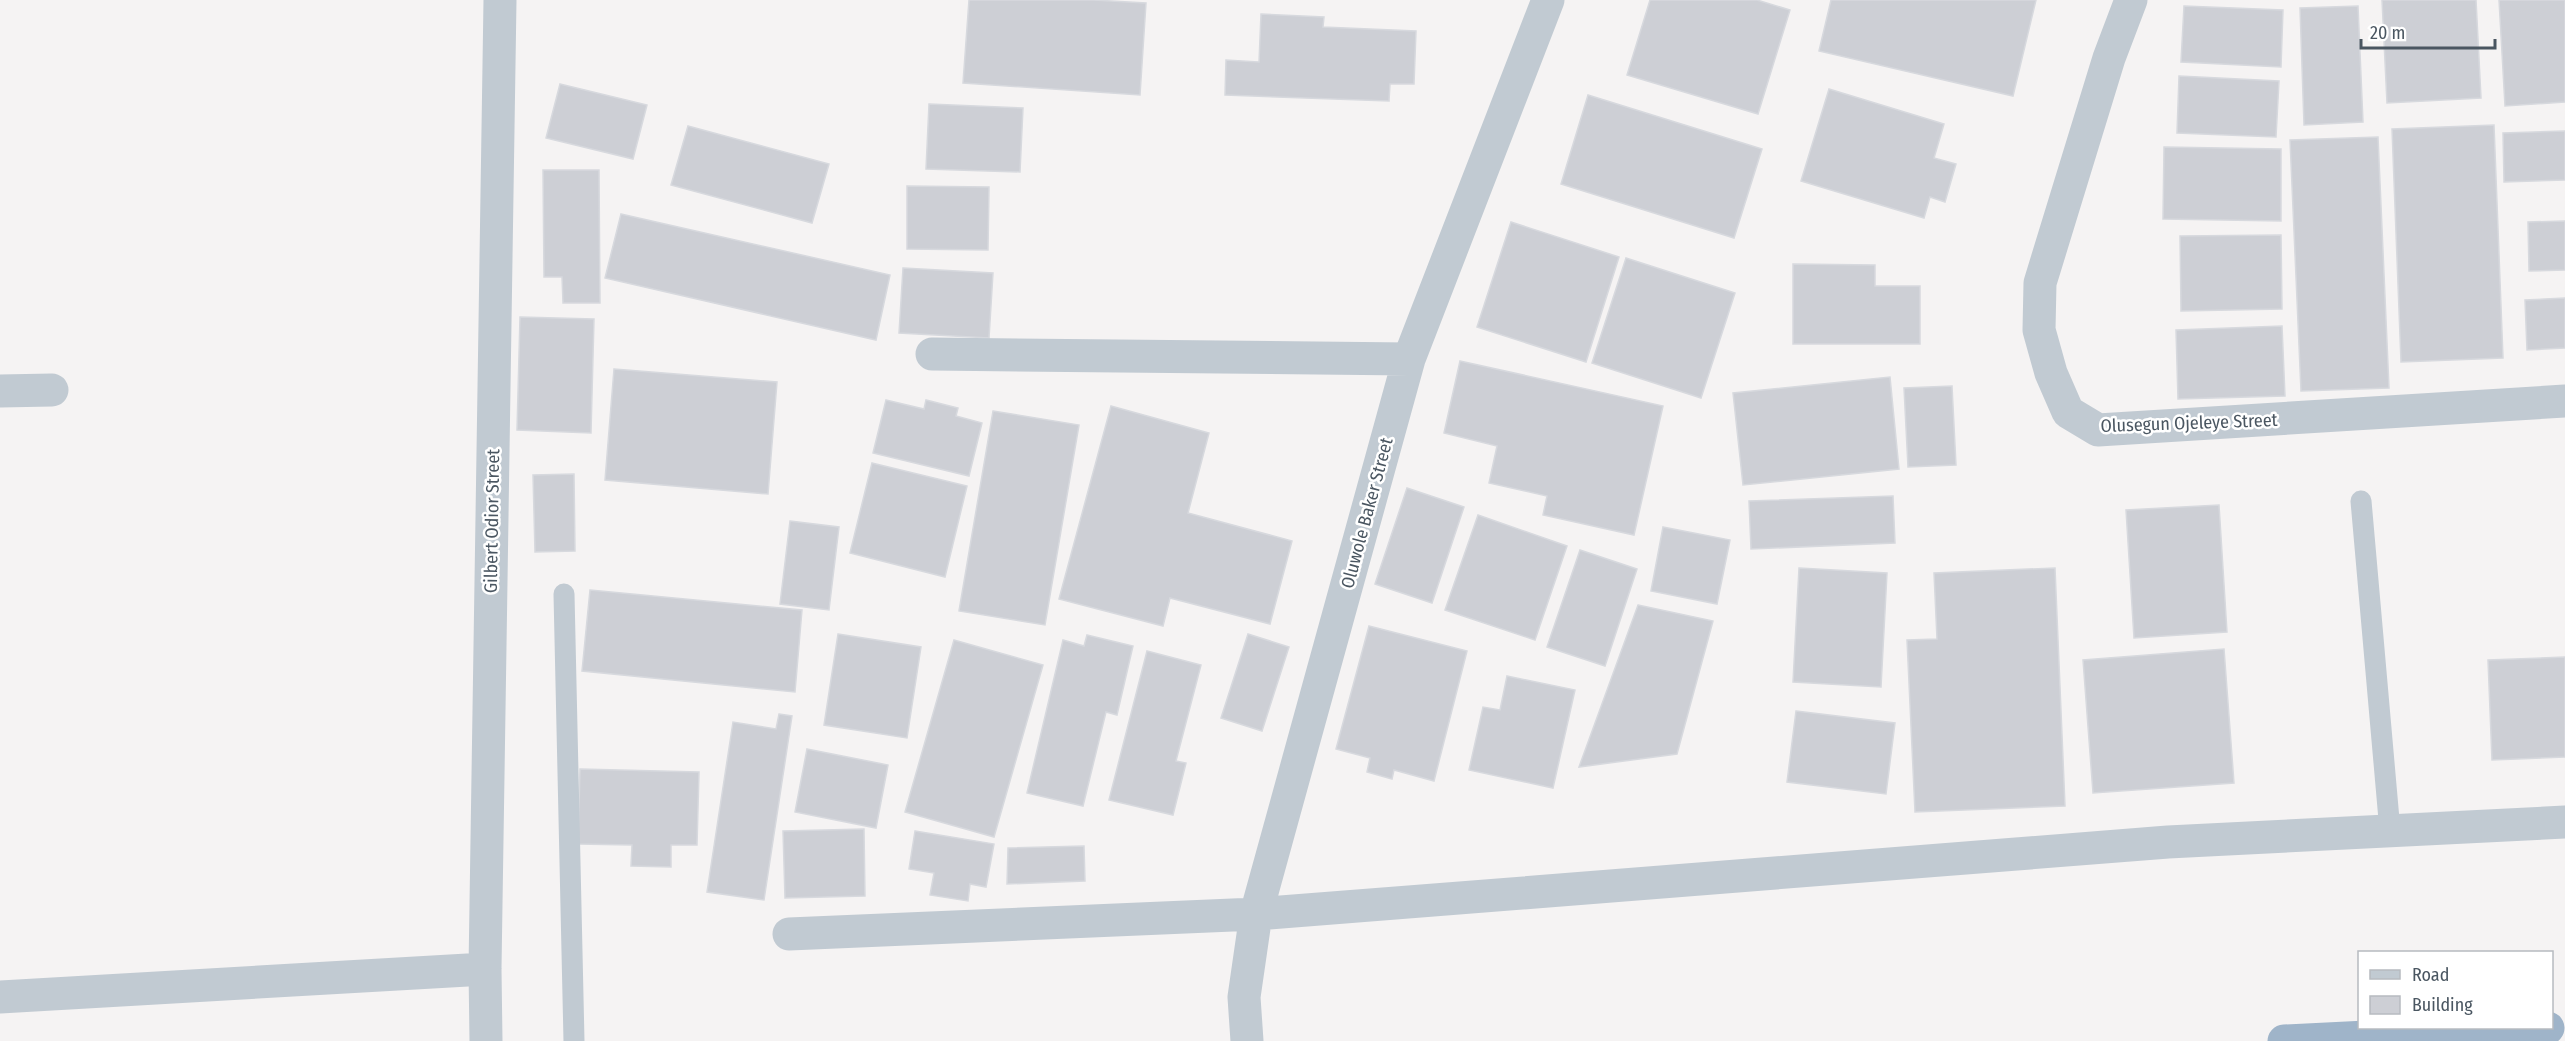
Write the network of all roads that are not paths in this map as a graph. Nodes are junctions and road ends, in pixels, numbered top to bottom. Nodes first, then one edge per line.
1 (500, 0) edge
2 (1548, 0) edge
3 (2131, 0) edge
4 (932, 354) dead end
5 (1409, 359) junction
6 (52, 390) dead end
7 (0, 391) edge
8 (2565, 401) edge
9 (2361, 501) dead end
10 (564, 594) dead end
11 (2565, 822) edge
12 (2390, 831) junction
13 (1256, 915) junction
14 (789, 934) dead end
15 (485, 969) junction
16 (0, 997) edge
17 (2512, 1029) edge
18 (486, 1041) edge
19 (574, 1041) edge
20 (1247, 1041) edge
21 (2284, 1041) edge

1 - 15 street, Gilbert Odior Street
2 - 5 street, Oluwole Baker Street
3 - 8 street, Olusegun Ojeleye Street
4 - 5 street
5 - 13 street, Oluwole Baker Street
6 - 7 street
9 - 12 lane
10 - 19 lane
11 - 12 street
12 - 13 street
13 - 14 street
13 - 20 street, Oluwole Baker Street
15 - 16 street
15 - 18 street, Gilbert Odior Street
17 - 21 highway

